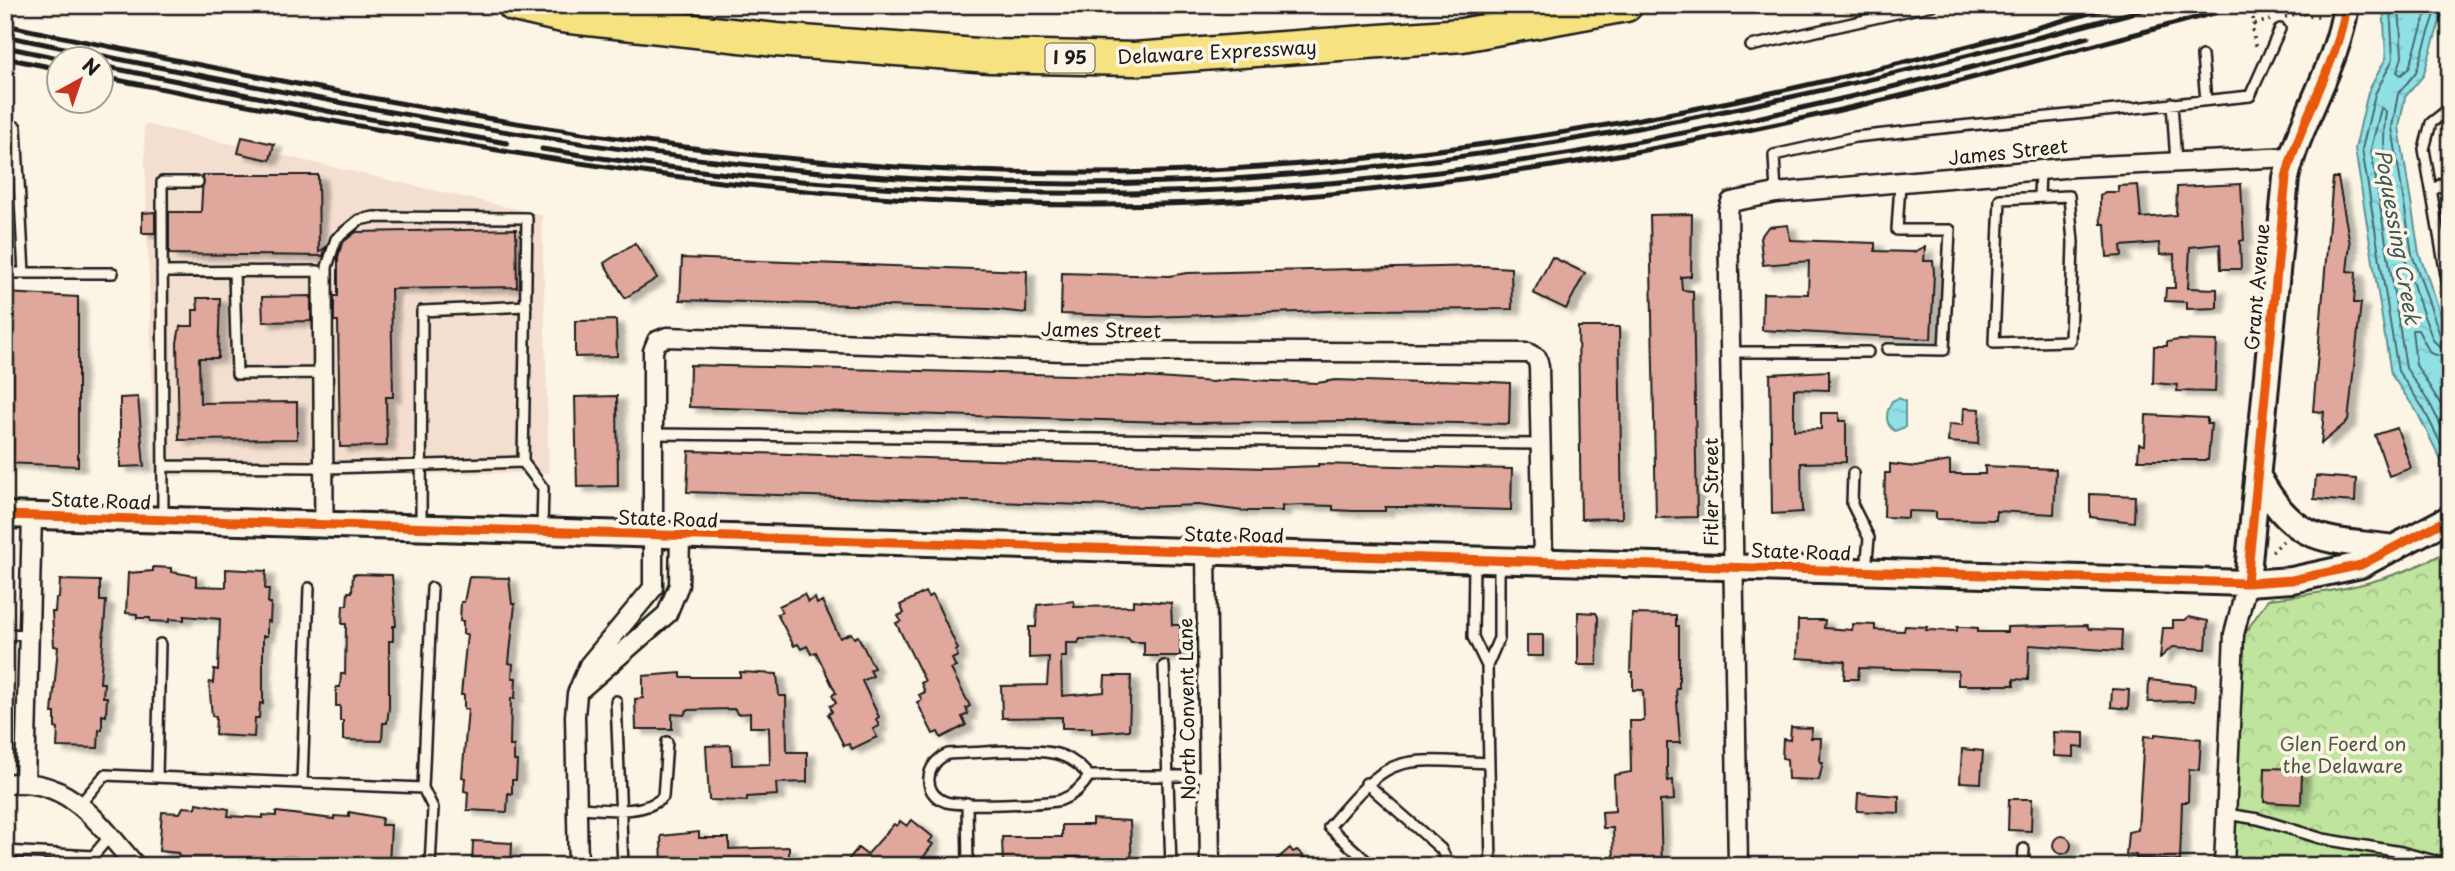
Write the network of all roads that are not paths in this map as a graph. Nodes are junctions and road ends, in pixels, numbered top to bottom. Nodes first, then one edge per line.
1 (514, 5) edge
2 (1626, 5) edge
3 (1932, 5) edge
4 (2346, 8) edge
5 (2280, 29) dead end
6 (1751, 46) dead end
7 (2202, 56) dead end
8 (2206, 100) junction
9 (2172, 103) junction
10 (2450, 108) edge
11 (16, 127) dead end
12 (2291, 157) junction
13 (2176, 162) junction
14 (2040, 170) junction
15 (2450, 178) edge
16 (198, 182) dead end
17 (1900, 184) junction
18 (2432, 191) junction
19 (1776, 192) junction
20 (2039, 197) junction
21 (1731, 202) joint
22 (162, 272) junction
23 (234, 272) junction
24 (5, 273) edge
25 (24, 273) junction
26 (113, 273) dead end
27 (2449, 292) edge
28 (526, 306) junction
29 (1887, 349) dead end
30 (1731, 352) junction
31 (1868, 352) dead end
32 (319, 373) junction
33 (653, 434) junction
34 (1541, 444) junction
35 (523, 462) junction
36 (423, 465) junction
37 (163, 466) junction
38 (324, 468) junction
39 (1853, 473) dead end
40 (2257, 475) junction
41 (5, 515) edge
42 (32, 516) junction
43 (2450, 518) edge
44 (163, 520) junction
45 (324, 525) junction
46 (421, 529) junction
47 (542, 532) junction
48 (654, 536) junction
49 (680, 537) junction
50 (2395, 548) junction
51 (1206, 552) junction
52 (1474, 559) junction
53 (1499, 559) junction
54 (1543, 560) junction
55 (1733, 568) junction
56 (1866, 572) junction
57 (2247, 583) junction
58 (309, 587) dead end
59 (432, 588) dead end
60 (5, 634) edge
61 (30, 635) junction
62 (160, 644) dead end
63 (1164, 666) dead end
64 (1486, 666) junction
65 (578, 694) junction
66 (615, 701) dead end
67 (667, 742) dead end
68 (1489, 762) junction
69 (1089, 776) junction
70 (1169, 776) junction
71 (1209, 776) junction
72 (157, 777) junction
73 (25, 781) junction
74 (302, 783) junction
75 (1366, 783) junction
76 (5, 784) edge
77 (423, 788) junction
78 (81, 803) junction
79 (967, 803) junction
80 (579, 808) junction
81 (622, 810) junction
82 (2226, 814) junction
83 (110, 836) junction
84 (2024, 849) dead end
85 (5, 851) edge
86 (93, 861) edge
87 (2450, 865) edge
88 (136, 866) edge
89 (430, 866) edge
90 (579, 866) edge
91 (623, 866) edge
92 (968, 866) edge
93 (1171, 866) edge
94 (1210, 866) edge
95 (1372, 866) edge
96 (1450, 866) edge
97 (1491, 866) edge
98 (1738, 866) edge
99 (2023, 866) edge
100 (2224, 866) edge

1 - 2 highway, Delaware Expressway / I 95
3 - 6 lane
4 - 12 main road, Grant Avenue
5 - 8 lane
7 - 8 lane
8 - 9 lane
9 - 13 lane
9 - 19 lane
10 - 18 lane
11 - 25 lane
12 - 13 street, James Street
12 - 40 main road, Grant Avenue
13 - 14 street, James Street
14 - 17 street, James Street
14 - 20 lane
15 - 18 lane
16 - 22 lane
17 - 19 street, James Street
17 - 29 lane
18 - 27 lane
19 - 21 street, James Street
20 - 20 lane
21 - 30 street, Fitler Street
22 - 23 lane
22 - 37 lane
23 - 32 lane
23 - 32 lane
24 - 25 lane
25 - 26 lane
28 - 35 lane
28 - 36 lane
28 - 38 lane
30 - 31 lane
30 - 55 street, Fitler Street
32 - 38 lane
33 - 34 lane
33 - 34 street, James Street
33 - 48 street, James Street
34 - 54 street, James Street
35 - 36 lane
35 - 47 lane
36 - 38 lane
36 - 46 lane
37 - 38 lane
37 - 44 lane
38 - 45 lane
39 - 56 lane
40 - 50 main road
40 - 57 main road, Grant Avenue
41 - 42 main road, State Road
42 - 44 main road, State Road
42 - 61 street
43 - 50 main road, State Road
44 - 45 main road, State Road
45 - 46 main road, State Road
46 - 47 main road, State Road
47 - 48 main road, State Road
48 - 49 main road, State Road
48 - 65 street, James Street
49 - 51 main road, State Road
49 - 65 street
50 - 57 main road, State Road
51 - 52 main road, State Road
51 - 71 street, North Convent Lane
52 - 53 main road, State Road
52 - 64 lane
53 - 54 main road, State Road
53 - 64 lane
54 - 55 main road, State Road
55 - 56 main road, State Road
55 - 98 street, Fitler Street
56 - 57 main road, State Road
57 - 82 street, Grant Avenue
58 - 74 lane
59 - 77 lane
60 - 61 lane
61 - 73 street
62 - 72 lane
63 - 70 lane
64 - 68 lane
65 - 80 street, James Street
66 - 81 lane
67 - 81 lane
68 - 75 lane
68 - 97 lane
69 - 70 lane
69 - 79 lane
69 - 79 lane
70 - 71 lane
70 - 93 lane
71 - 94 street, North Convent Lane
72 - 74 lane
72 - 78 lane
73 - 76 street
73 - 78 street
74 - 77 lane
75 - 95 lane
75 - 96 lane
77 - 89 lane
78 - 83 street
79 - 92 lane
80 - 81 lane
80 - 90 street, James Street
81 - 91 lane
82 - 87 lane
82 - 100 street, Grant Avenue
83 - 86 lane
83 - 88 street
84 - 99 lane
85 - 86 lane

